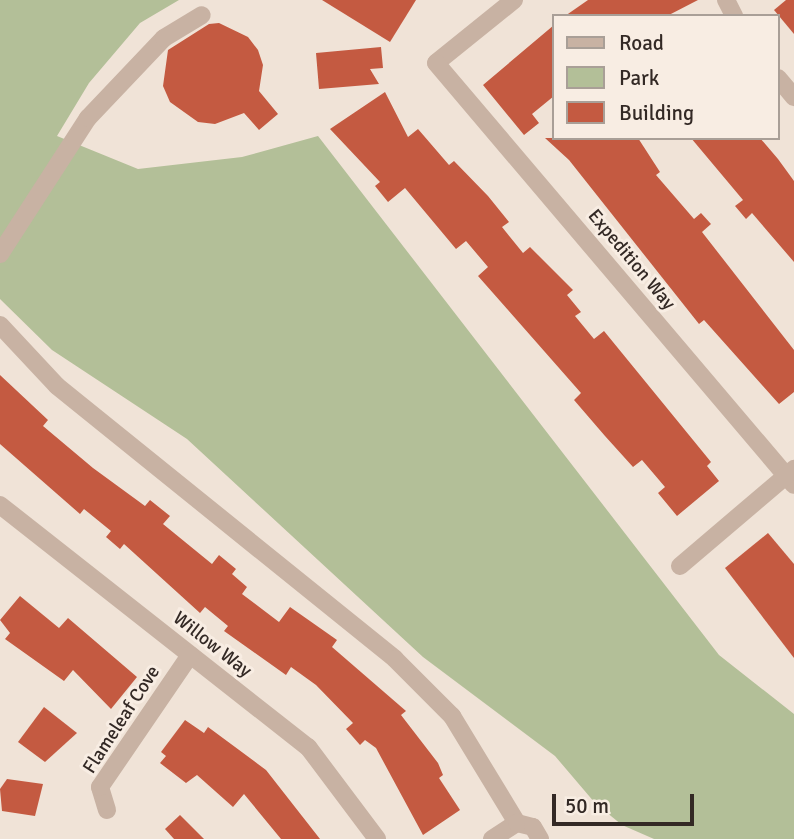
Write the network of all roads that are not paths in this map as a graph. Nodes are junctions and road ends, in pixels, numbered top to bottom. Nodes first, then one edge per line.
1 (514, 0) edge
2 (202, 15) dead end
3 (780, 80) edge
4 (794, 97) edge
5 (0, 254) edge
6 (0, 325) edge
7 (791, 476) edge
8 (0, 505) edge
9 (680, 566) dead end
10 (190, 655) junction
11 (107, 810) dead end
12 (517, 823) junction
13 (377, 839) edge
14 (492, 839) edge
15 (540, 839) edge

1 - 7 street, Expedition Way
2 - 5 street
3 - 4 street
6 - 12 street
7 - 9 street
8 - 10 street, Willow Way
10 - 11 street, Flameleaf Cove
10 - 13 street, Willow Way
12 - 14 street
12 - 15 street

